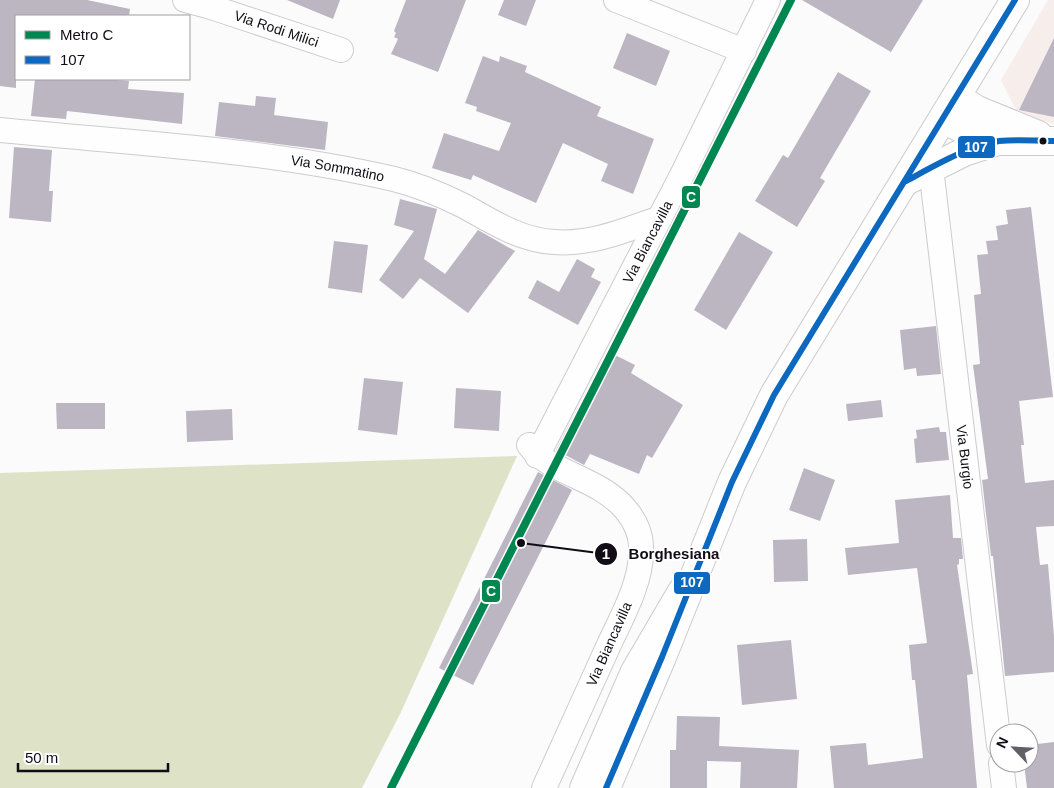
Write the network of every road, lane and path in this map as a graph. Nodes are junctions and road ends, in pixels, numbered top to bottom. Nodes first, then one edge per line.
1 (185, 0) edge
2 (616, 0) edge
3 (768, 0) edge
4 (1015, 0) edge
5 (212, 4) edge
6 (341, 50) dead end
7 (744, 51) junction
8 (949, 108) junction
9 (0, 130) edge
10 (1054, 140) edge
11 (998, 141) junction
12 (931, 168) junction
13 (906, 181) junction
14 (660, 218) junction
15 (700, 561) junction
16 (996, 723) edge
17 (1002, 773) edge
18 (544, 788) edge
19 (582, 788) edge
20 (606, 788) edge
21 (1004, 788) edge

1 - 5 street, Via Rodi Milici
2 - 7 street
3 - 7 street, Via Biancavilla
4 - 8 main road
5 - 6 street, Via Rodi Milici
7 - 14 street, Via Biancavilla
8 - 10 main road
8 - 11 main road
8 - 13 main road
9 - 14 street, Via Sommatino
10 - 11 main road
11 - 12 main road
12 - 13 main road
12 - 16 street, Via Burgio
13 - 15 main road
14 - 18 street, Via Biancavilla
15 - 19 street
15 - 20 main road
17 - 21 street

